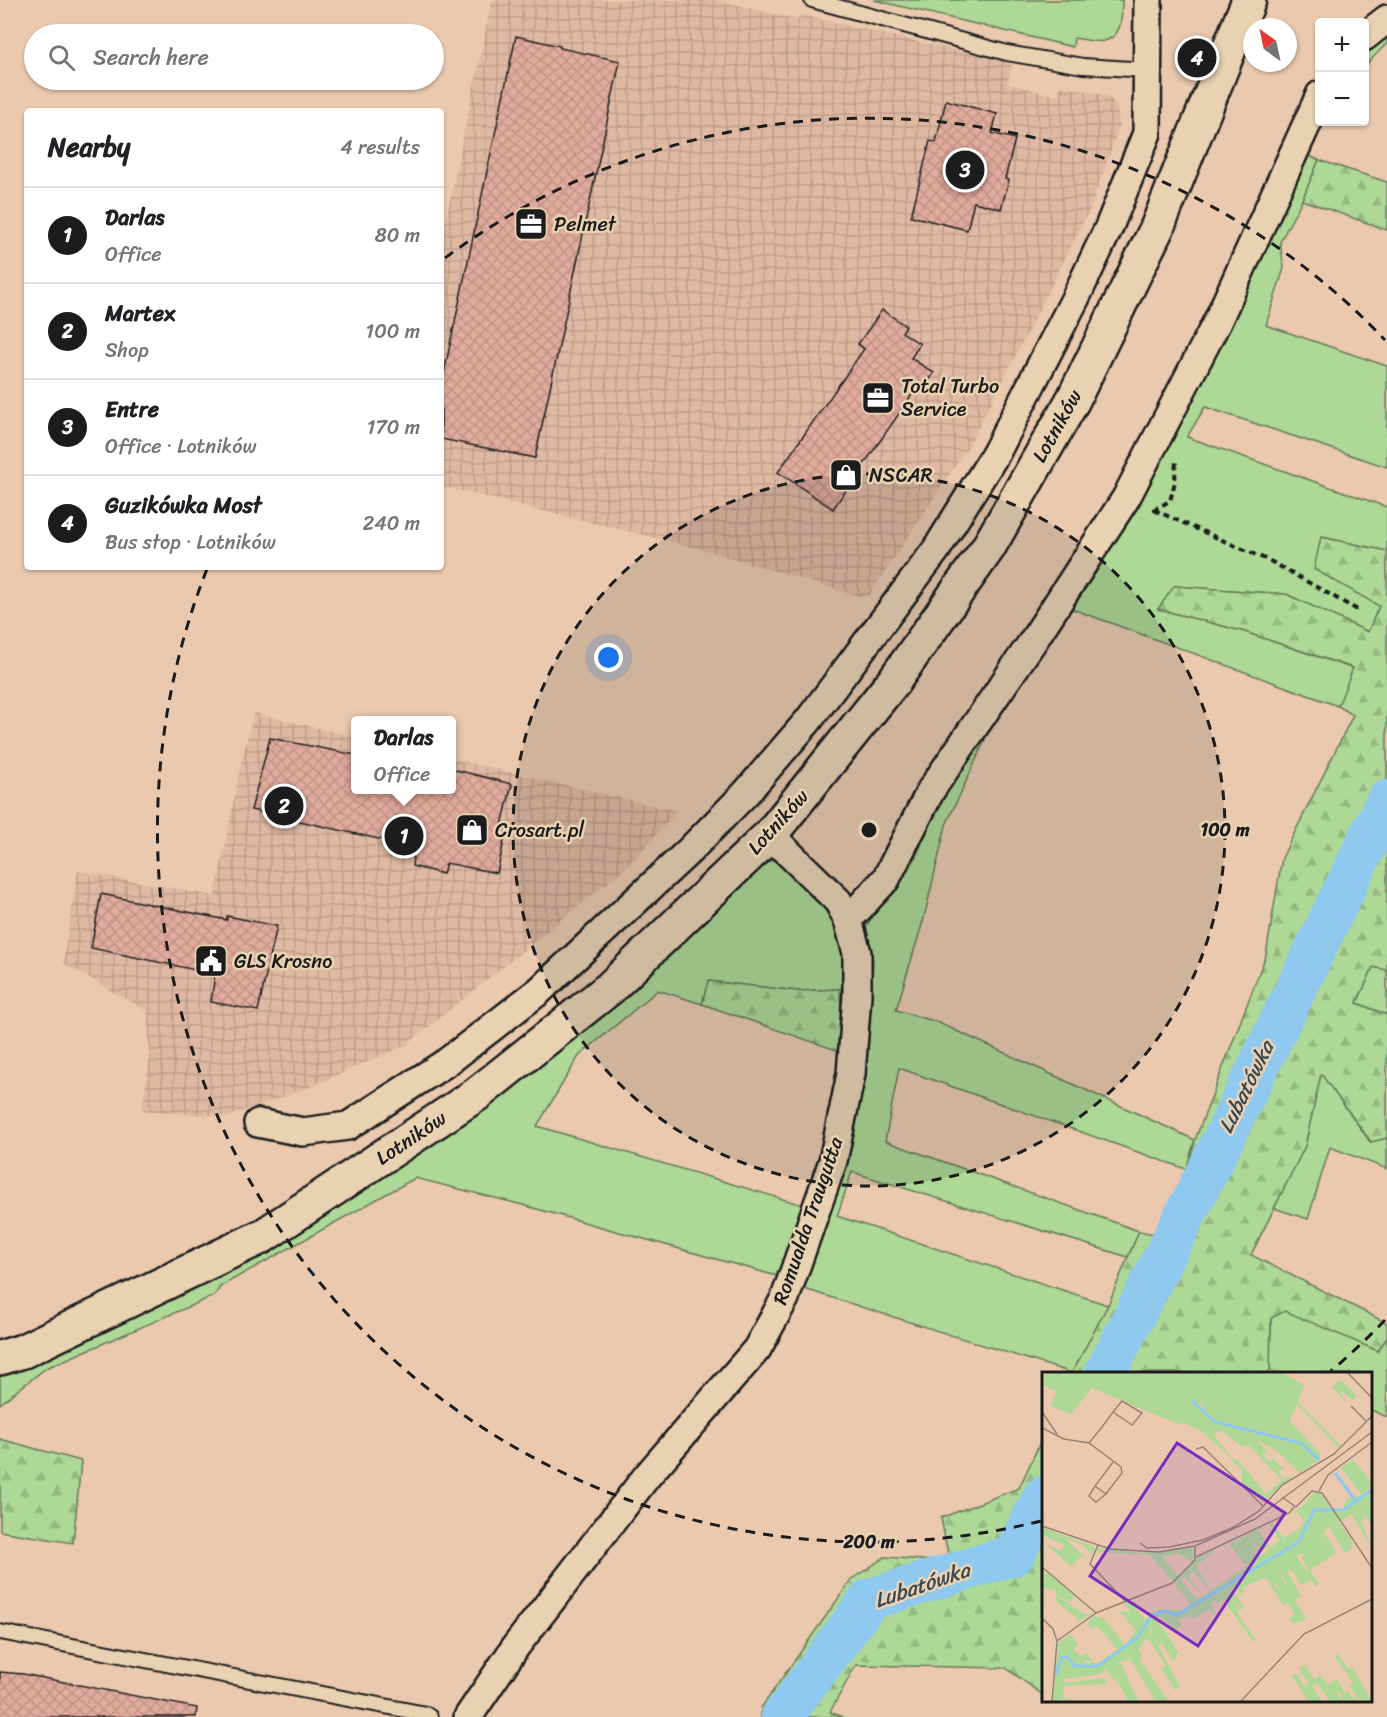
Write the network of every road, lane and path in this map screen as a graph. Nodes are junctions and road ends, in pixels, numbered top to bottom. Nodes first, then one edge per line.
1 (812, 0) edge
2 (1148, 0) edge
3 (1249, 0) edge
4 (1387, 19) edge
5 (1369, 34) edge
6 (1148, 70) junction
7 (1315, 107) edge
8 (1126, 498) junction
9 (1361, 612) dead end
10 (770, 835) junction
11 (848, 920) junction
12 (258, 1124) dead end
13 (0, 1358) edge
14 (0, 1632) edge
15 (430, 1717) edge
16 (468, 1717) edge

1 - 6 lane
2 - 6 street
3 - 10 street, Lotników
4 - 5 street
6 - 12 street
7 - 8 street
8 - 9 path
8 - 11 street
10 - 11 street, Romualda Traugutta
10 - 13 street, Lotników
11 - 16 street, Romualda Traugutta
14 - 15 lane

